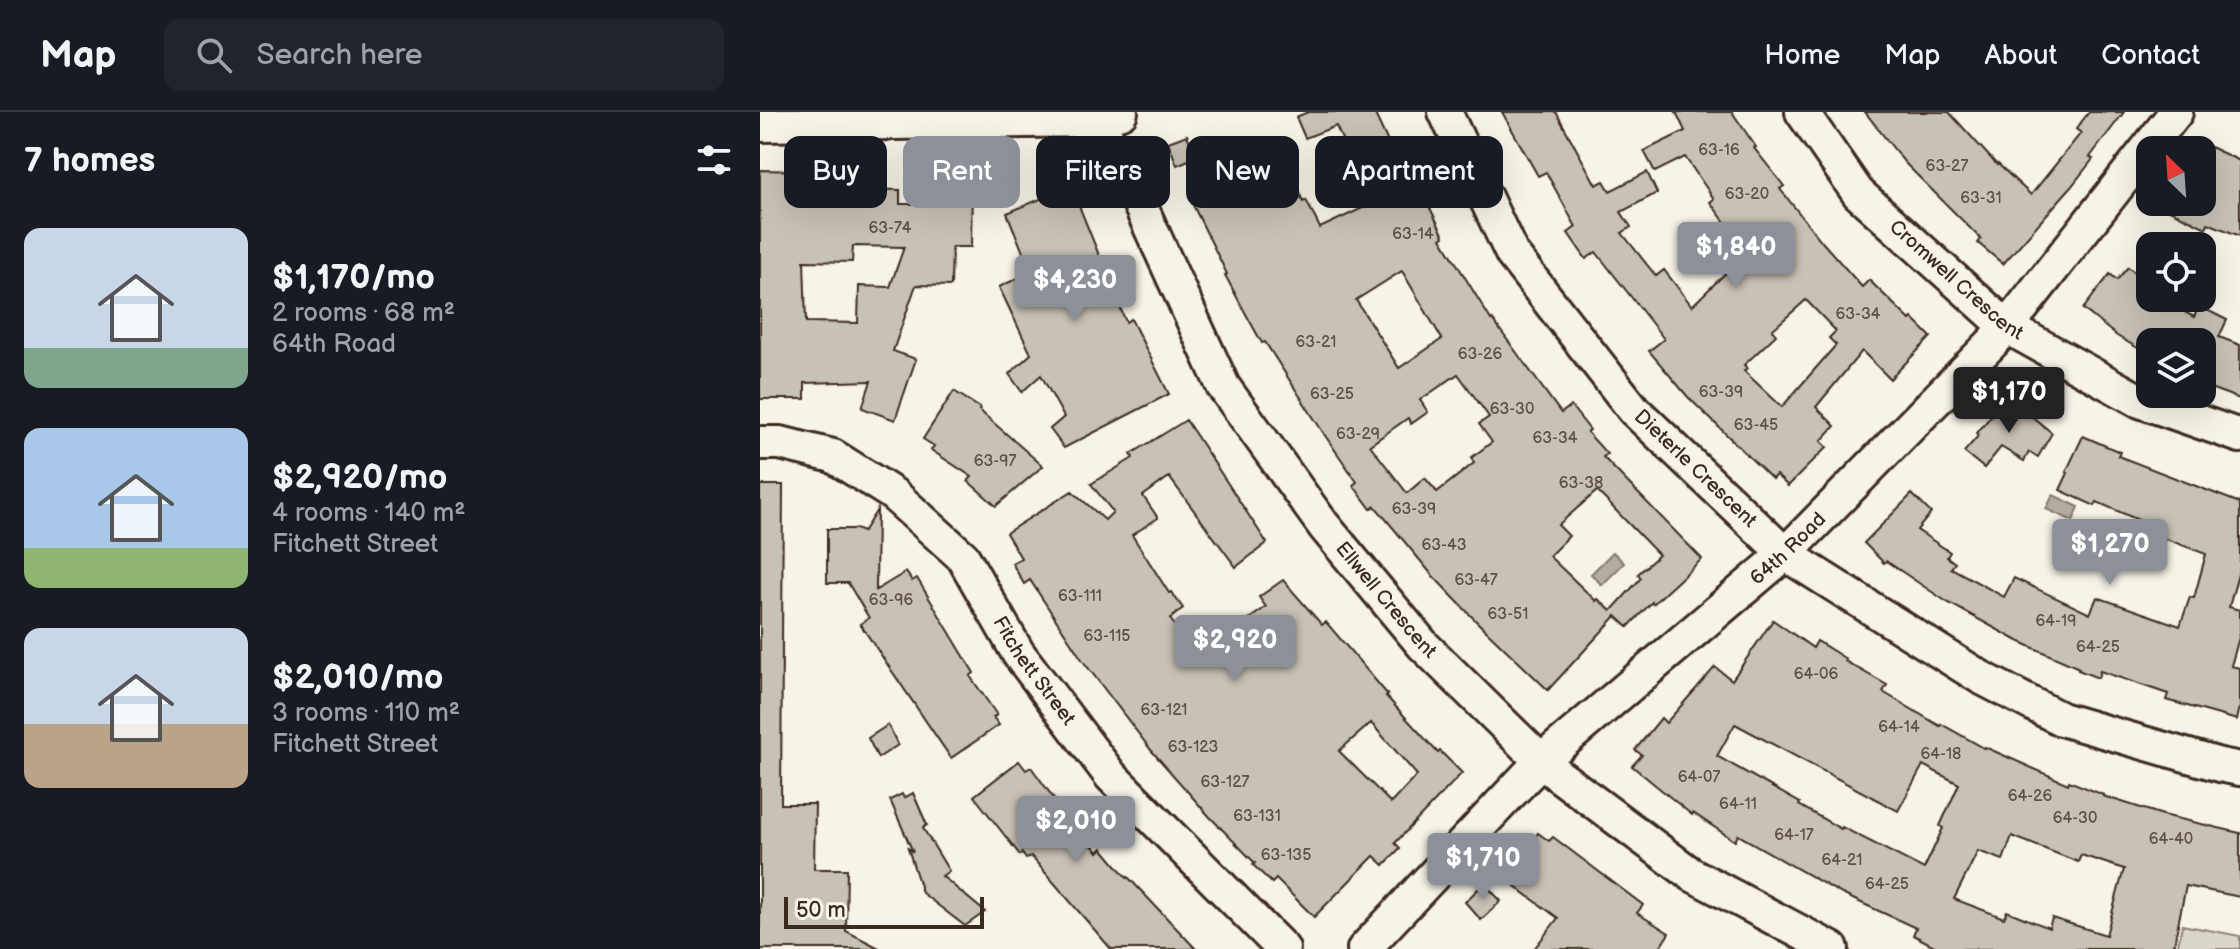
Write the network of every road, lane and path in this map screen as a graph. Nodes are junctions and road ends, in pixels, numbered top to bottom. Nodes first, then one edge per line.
1 (1445, 112) edge
2 (1802, 112) edge
3 (2176, 112) edge
4 (1105, 115) edge
5 (760, 125) edge
6 (2007, 327) junction
7 (2240, 436) edge
8 (760, 443) edge
9 (1785, 554) junction
10 (1541, 761) junction
11 (2240, 769) edge
12 (1283, 949) edge
13 (1364, 949) edge
14 (1832, 949) edge

1 - 9 street, Dieterle Crescent
2 - 6 street, Cromwell Crescent
3 - 6 street, 64th Road
4 - 5 street
4 - 10 street, Ellwell Crescent
6 - 7 street, Cromwell Crescent
6 - 9 street, 64th Road
8 - 12 street, Fitchett Street
9 - 10 street, 64th Road
9 - 11 street, Dieterle Crescent
10 - 13 street, 64th Road
10 - 14 street, Ellwell Crescent

